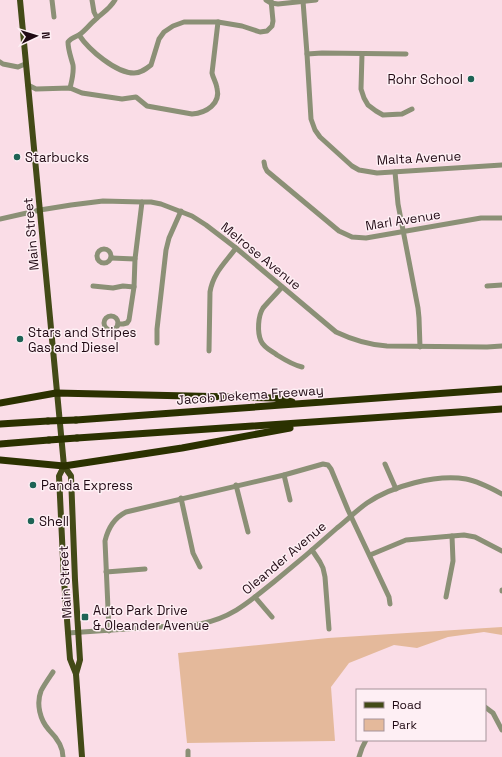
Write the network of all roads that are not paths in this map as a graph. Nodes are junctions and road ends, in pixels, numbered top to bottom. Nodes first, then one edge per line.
1 (20, 0) edge
2 (52, 0) edge
3 (92, 0) edge
4 (115, 0) edge
5 (266, 0) edge
6 (316, 0) edge
7 (303, 1) junction
8 (271, 2) edge
9 (54, 17) dead end
10 (96, 18) junction
11 (218, 22) junction
12 (79, 35) junction
13 (307, 54) junction
14 (362, 54) junction
15 (406, 54) dead end
16 (0, 62) edge
17 (26, 64) junction
18 (28, 85) junction
19 (70, 88) junction
20 (412, 110) dead end
21 (264, 162) dead end
22 (502, 165) edge
23 (396, 172) junction
24 (142, 202) junction
25 (40, 210) junction
26 (181, 211) junction
27 (502, 218) edge
28 (0, 219) edge
29 (403, 232) junction
30 (236, 248) junction
31 (111, 258) dead end
32 (135, 259) junction
33 (502, 285) edge
34 (93, 286) dead end
35 (487, 286) dead end
36 (134, 287) junction
37 (282, 287) junction
38 (118, 324) dead end
39 (157, 343) dead end
40 (420, 346) junction
41 (502, 346) edge
42 (209, 351) dead end
43 (302, 367) dead end
44 (502, 389) edge
45 (56, 393) junction
46 (0, 403) edge
47 (298, 404) junction
48 (502, 409) edge
49 (321, 422) junction
50 (0, 424) edge
51 (0, 444) edge
52 (0, 460) edge
53 (385, 464) dead end
54 (64, 466) junction
55 (284, 475) junction
56 (236, 485) junction
57 (396, 489) junction
58 (502, 494) edge
59 (181, 498) junction
60 (290, 500) dead end
61 (351, 516) junction
62 (248, 532) dead end
63 (452, 536) junction
64 (312, 550) junction
65 (502, 551) edge
66 (370, 555) junction
67 (200, 567) dead end
68 (145, 569) dead end
69 (106, 572) junction
70 (64, 580) junction
71 (75, 580) junction
72 (255, 597) junction
73 (446, 597) dead end
74 (390, 604) dead end
75 (272, 617) dead end
76 (329, 629) dead end
77 (109, 630) junction
78 (78, 633) junction
79 (68, 634) junction
80 (52, 672) dead end
81 (76, 674) junction
82 (486, 708) edge
83 (502, 730) edge
84 (366, 741) edge
85 (63, 757) edge
86 (82, 757) edge
87 (359, 757) edge

1 - 17 main road, Main Street
2 - 9 street
3 - 10 street
4 - 10 street
5 - 8 street
6 - 7 street
7 - 8 street
7 - 13 street, Malta Avenue
8 - 11 street
10 - 12 street
11 - 12 street
11 - 19 street
12 - 19 street
13 - 14 street
13 - 23 street, Malta Avenue
14 - 15 street
14 - 20 street
16 - 17 street
17 - 18 main road, Main Street
18 - 19 street
18 - 25 main road, Main Street
21 - 29 street, Marl Avenue
22 - 23 street, Malta Avenue
23 - 29 street
24 - 25 street, Melrose Avenue
24 - 26 street, Melrose Avenue
24 - 32 street
25 - 28 street, Melrose Avenue
25 - 45 main road, Main Street
26 - 30 street, Melrose Avenue
26 - 39 street
27 - 29 street, Marl Avenue
29 - 40 street
30 - 37 street, Melrose Avenue
30 - 42 street
31 - 32 street
32 - 36 street
33 - 35 street
34 - 36 street
36 - 38 street
37 - 40 street, Melrose Avenue
37 - 43 street
40 - 41 street, Melrose Avenue
44 - 47 highway, Jacob Dekema Freeway
45 - 46 highway
45 - 47 highway
45 - 54 main road, Main Street
47 - 50 highway, Jacob Dekema Freeway, bridge
48 - 49 highway
49 - 51 highway, bridge
49 - 54 highway
52 - 54 highway
53 - 57 street
54 - 70 main road, Main Street
54 - 71 main road, Main Street
55 - 56 street
55 - 60 street
55 - 61 street
56 - 59 street
56 - 62 street
57 - 58 street, Oleander Avenue
57 - 61 street, Oleander Avenue
59 - 67 street
59 - 69 street
61 - 64 street, Oleander Avenue
61 - 66 street
63 - 65 street
63 - 66 street
63 - 73 street
64 - 72 street, Oleander Avenue
64 - 76 street
66 - 74 street
68 - 69 street
69 - 77 street
70 - 71 main road
70 - 79 main road, Main Street
71 - 78 main road, Main Street
72 - 75 street
72 - 77 street, Oleander Avenue
77 - 78 street, Oleander Avenue
78 - 79 street, Oleander Avenue
78 - 81 main road, Main Street
79 - 81 main road, Main Street
80 - 85 street
81 - 86 main road, Main Street
82 - 83 street
84 - 87 street

